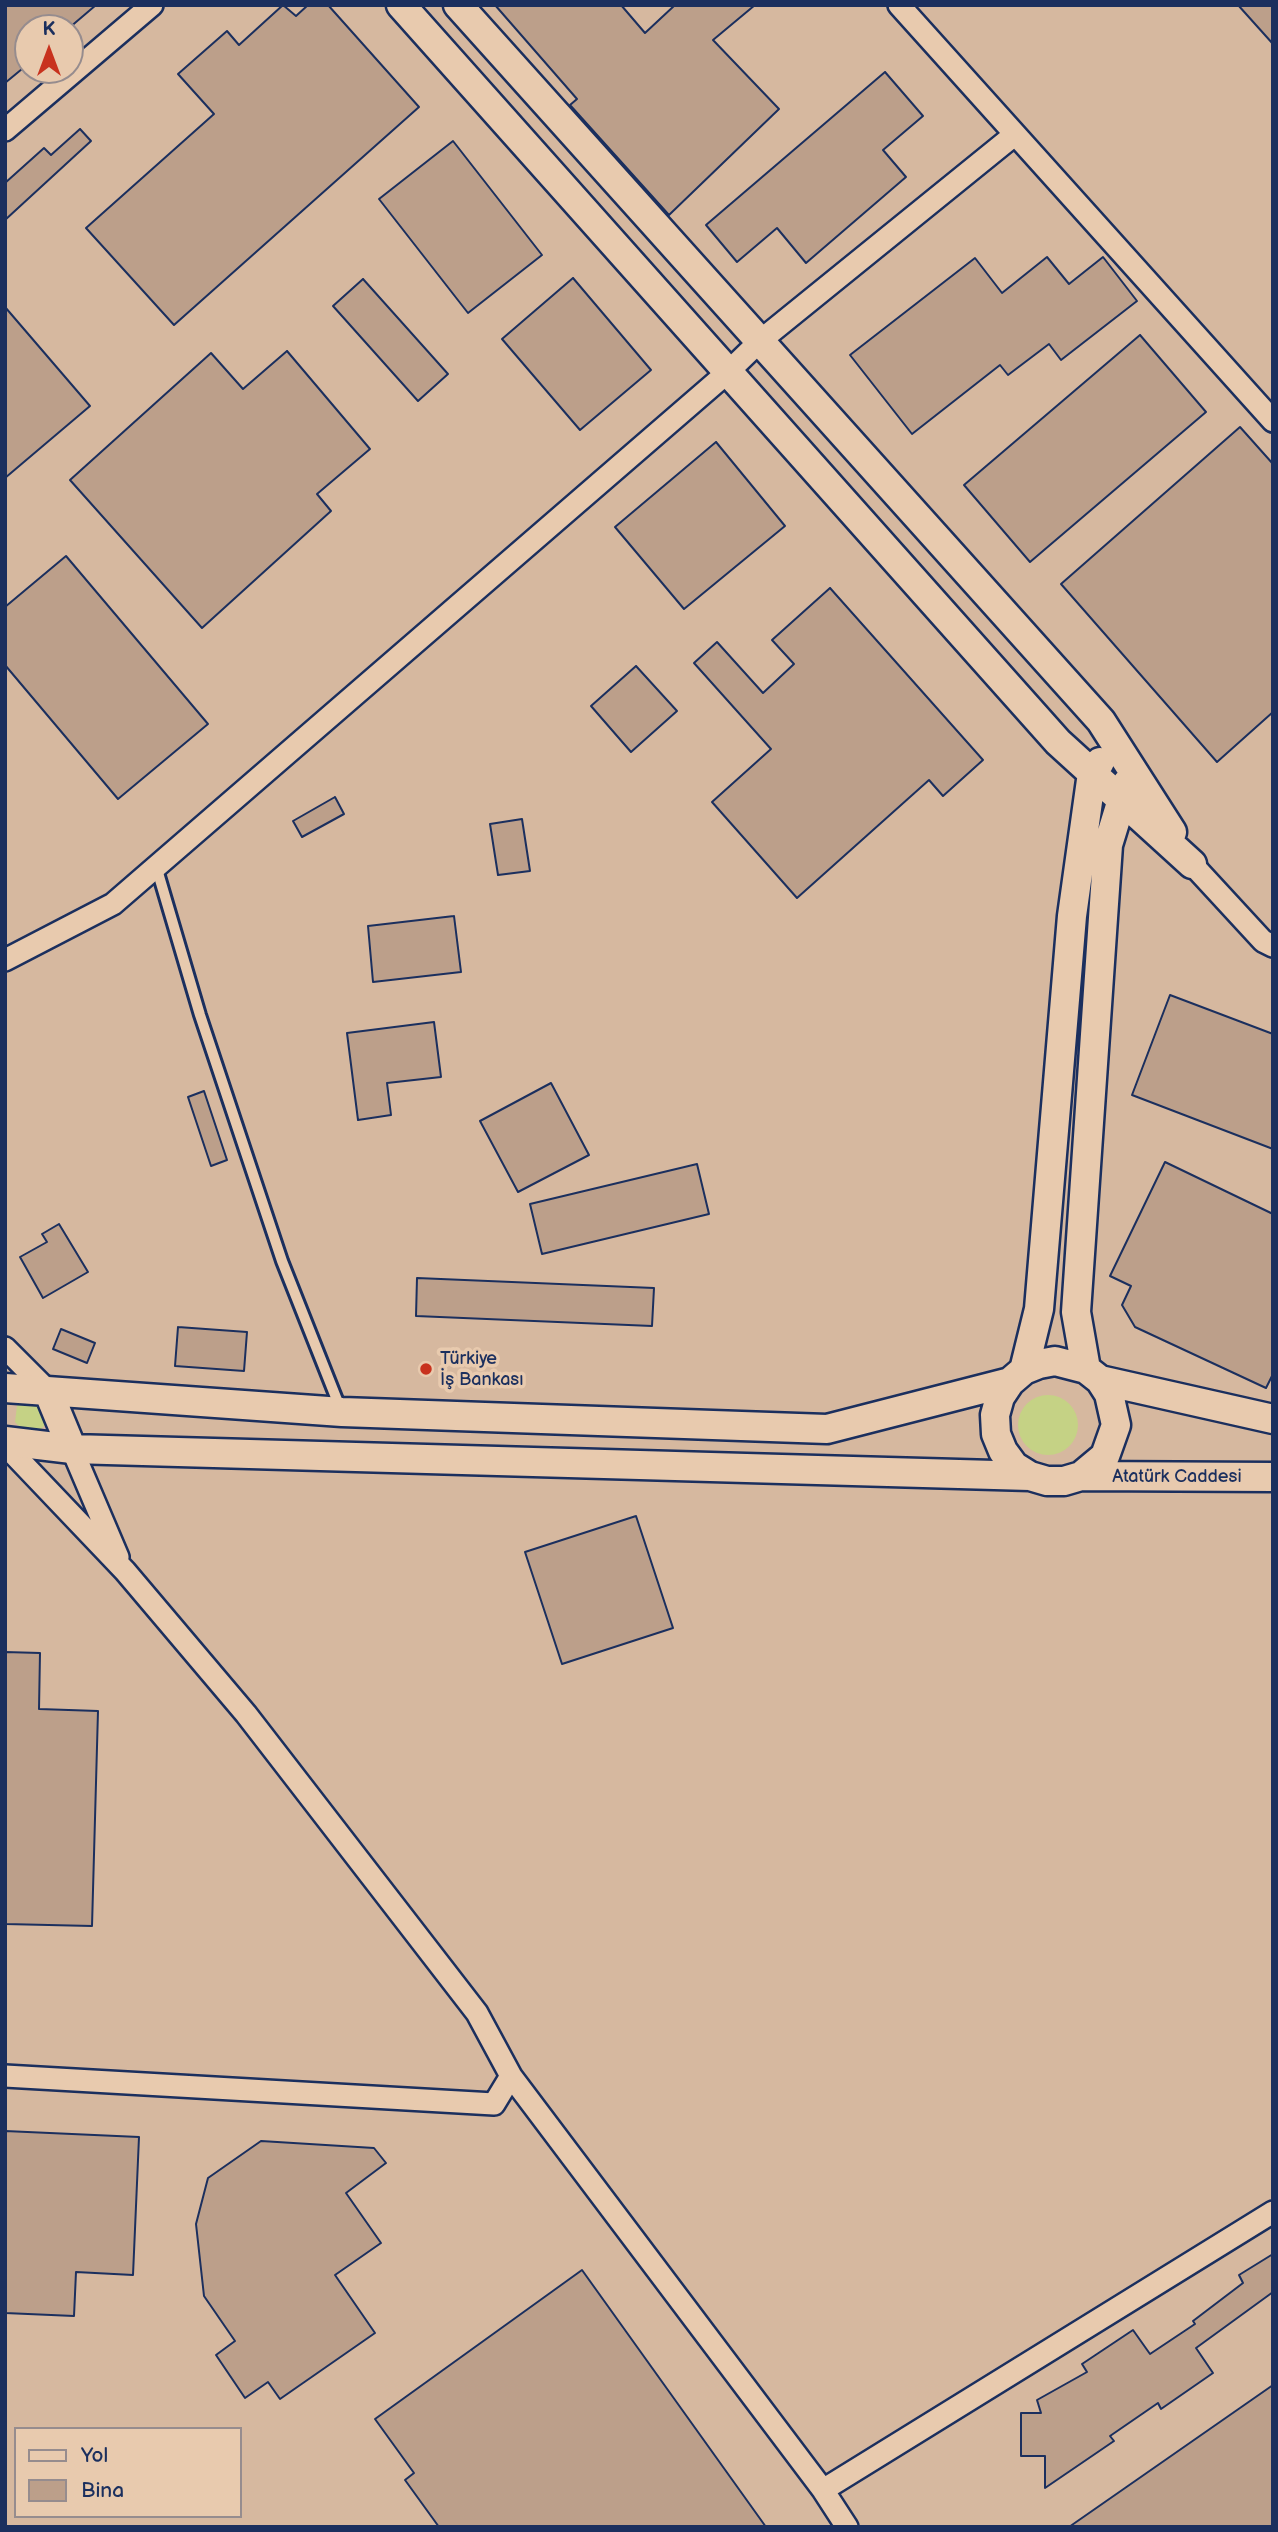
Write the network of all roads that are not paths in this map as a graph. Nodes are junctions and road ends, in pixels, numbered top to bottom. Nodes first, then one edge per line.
1 (152, 5) edge
2 (401, 5) edge
3 (458, 5) edge
4 (899, 5) edge
5 (5, 130) edge
6 (1013, 136) junction
7 (760, 341) junction
8 (728, 372) junction
9 (1273, 421) edge
10 (1114, 743) junction
11 (1132, 770) junction
12 (1092, 773) junction
13 (1122, 800) junction
14 (1192, 864) junction
15 (156, 866) junction
16 (1273, 946) edge
17 (5, 960) edge
18 (5, 1348) edge
19 (1093, 1375) junction
20 (1017, 1376) junction
21 (5, 1388) edge
22 (48, 1391) junction
23 (342, 1412) junction
24 (1273, 1419) edge
25 (5, 1443) edge
26 (72, 1449) junction
27 (1030, 1476) junction
28 (1081, 1476) junction
29 (1273, 1477) edge
30 (125, 1572) junction
31 (5, 2076) edge
32 (511, 2076) junction
33 (1273, 2212) edge
34 (824, 2490) junction
35 (847, 2527) edge

1 - 5 street
2 - 8 street
3 - 7 street
4 - 6 street
6 - 7 street
6 - 9 street
7 - 8 street
7 - 10 street
8 - 12 street
8 - 15 street
10 - 11 street
10 - 12 street
11 - 13 street
11 - 14 street
12 - 13 street
12 - 20 street
13 - 14 street
13 - 19 street
14 - 16 street
15 - 17 street
15 - 23 lane
18 - 22 street
19 - 20 street
19 - 24 street
19 - 28 street
20 - 23 street
20 - 27 street
21 - 22 street
22 - 23 street
22 - 26 street
25 - 26 street
25 - 30 street
26 - 27 street
26 - 30 street
27 - 28 street
28 - 29 street, Atatürk Caddesi
30 - 32 street
31 - 32 street
32 - 34 street
33 - 34 street
34 - 35 street

